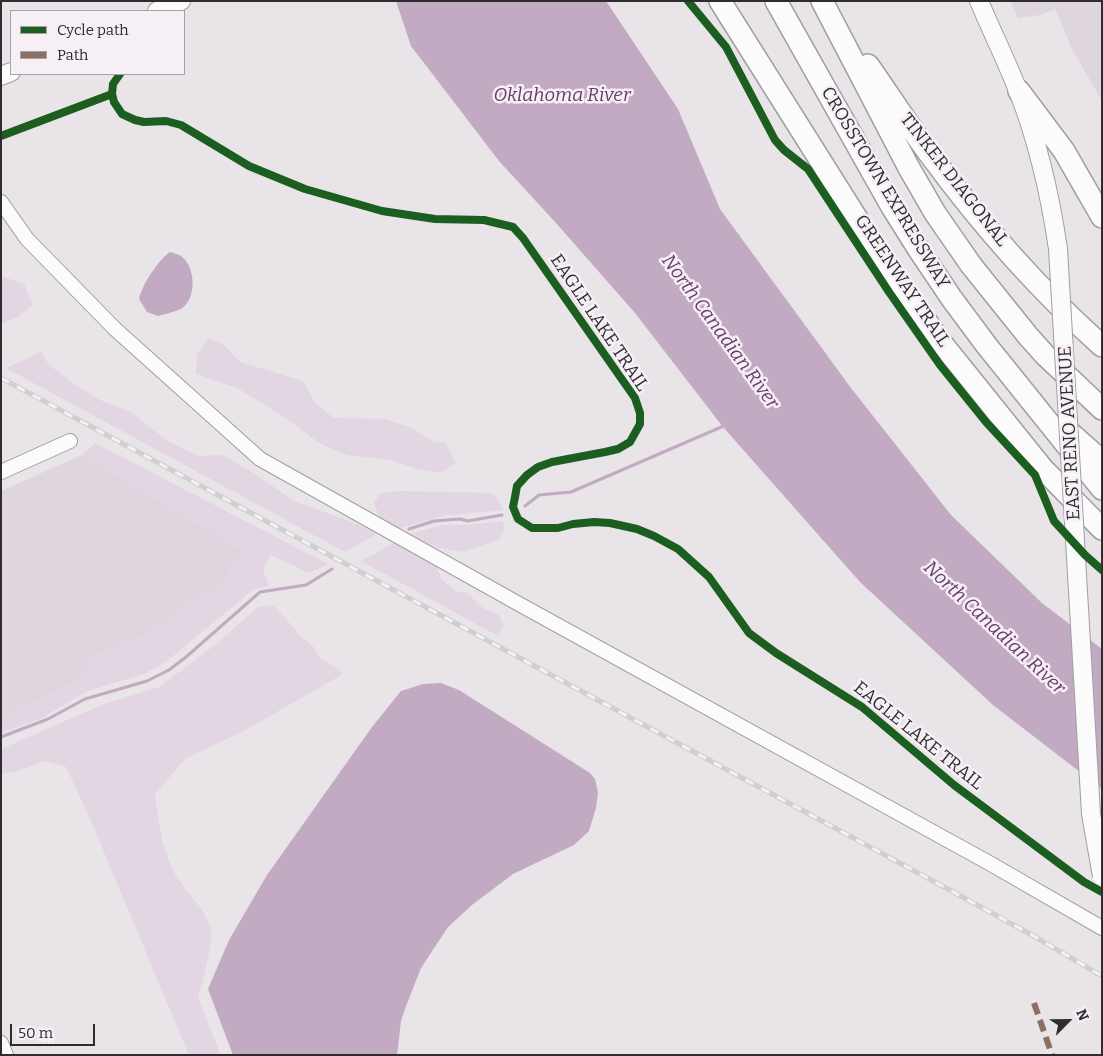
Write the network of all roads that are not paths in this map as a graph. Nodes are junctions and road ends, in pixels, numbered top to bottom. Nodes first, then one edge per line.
1 (720, 1) edge
2 (776, 1) edge
3 (823, 1) edge
4 (979, 1) edge
5 (1018, 91) junction
6 (1, 202) edge
7 (1102, 217) edge
8 (1102, 346) edge
9 (1023, 391) junction
10 (1102, 409) edge
11 (70, 441) dead end
12 (1102, 461) edge
13 (1, 472) edge
14 (1102, 489) edge
15 (1102, 530) edge
16 (1102, 876) edge
17 (1102, 928) edge
18 (1, 1043) edge
19 (6, 1055) edge

1 - 15 highway
2 - 9 highway, CROSSTOWN EXPRESSWAY
3 - 8 highway, TINKER DIAGONAL
3 - 10 highway
4 - 5 main road, EAST RENO AVENUE
5 - 7 highway
5 - 16 main road, EAST RENO AVENUE, bridge
6 - 17 street
9 - 12 highway
9 - 14 highway
11 - 13 street
18 - 19 street

